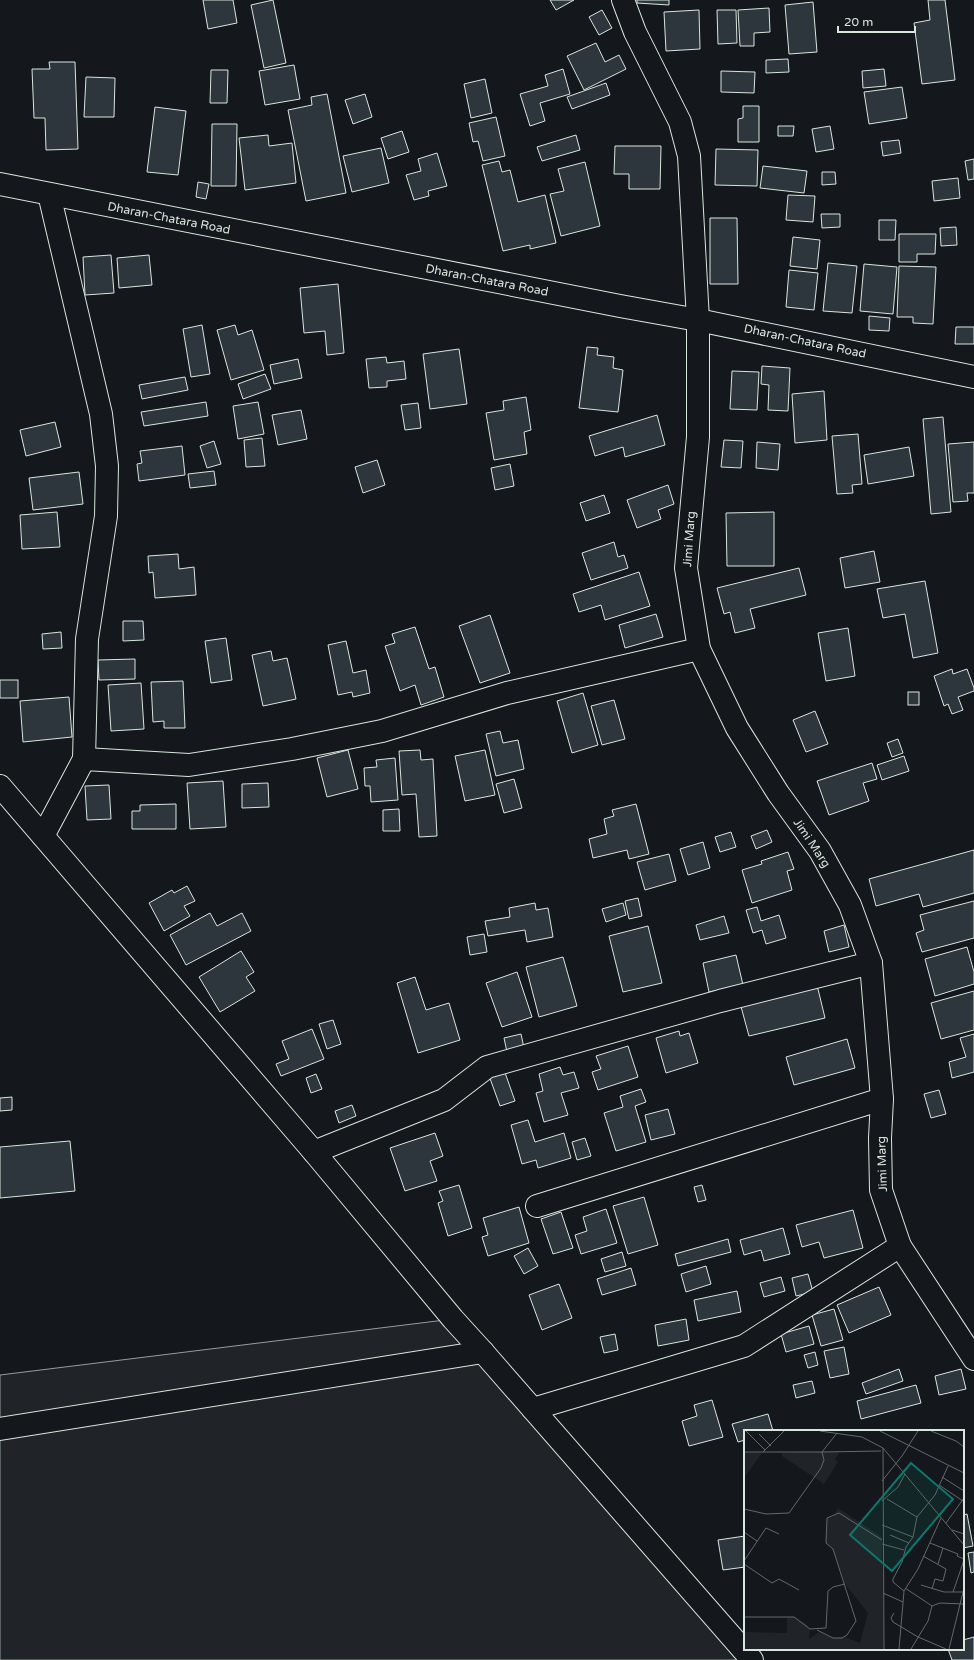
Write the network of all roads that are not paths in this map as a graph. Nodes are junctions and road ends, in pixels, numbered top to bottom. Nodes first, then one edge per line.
1 (623, 0) edge
2 (0, 184) edge
3 (49, 194) junction
4 (698, 320) junction
5 (974, 377) edge
6 (699, 649) junction
7 (84, 759) junction
8 (0, 786) edge
9 (43, 836) junction
10 (871, 963) junction
11 (882, 1099) junction
12 (314, 1152) junction
13 (537, 1206) dead end
14 (900, 1246) junction
15 (483, 1352) junction
16 (974, 1359) edge
17 (533, 1409) junction
18 (0, 1429) edge
19 (752, 1660) edge

1 - 4 street, Jimi Marg
2 - 3 street, Dharan-Chatara Road
3 - 4 street, Dharan-Chatara Road
3 - 7 street
4 - 5 street, Dharan-Chatara Road
4 - 6 street, Jimi Marg
6 - 7 street
6 - 10 street, Jimi Marg
7 - 9 street
8 - 9 street
9 - 12 street
10 - 11 street, Jimi Marg
10 - 12 street
11 - 13 street
11 - 14 street, Jimi Marg
12 - 15 street
14 - 16 street, Jimi Marg
14 - 17 street
15 - 17 street
15 - 18 street
17 - 19 street

